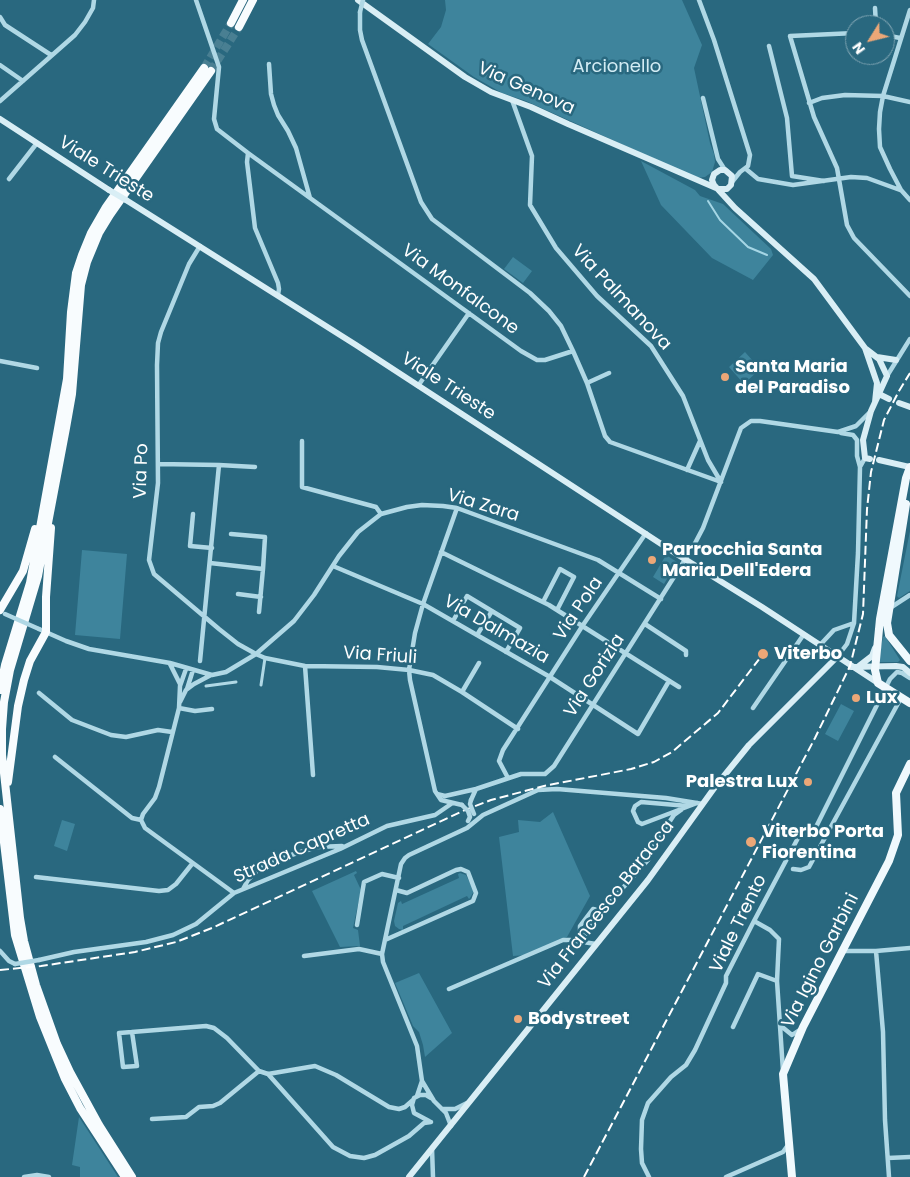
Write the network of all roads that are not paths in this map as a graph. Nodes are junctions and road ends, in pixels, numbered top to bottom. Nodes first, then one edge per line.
1 (94, 0) edge
2 (196, 0) edge
3 (243, 0) edge
4 (253, 0) edge
5 (358, 0) edge
6 (363, 0) edge
7 (699, 0) edge
8 (875, 8) dead end
9 (910, 10) edge
10 (875, 15) edge
11 (0, 17) edge
12 (232, 23) tunnel mouth
13 (239, 27) tunnel mouth
14 (845, 33) edge
15 (895, 37) edge
16 (900, 38) junction
17 (769, 46) dead end
18 (51, 55) junction
19 (269, 64) dead end
20 (0, 65) edge
21 (207, 70) tunnel mouth
22 (24, 81) junction
23 (883, 96) junction
24 (703, 98) dead end
25 (512, 100) junction
26 (0, 101) edge
27 (910, 102) edge
28 (809, 103) junction
29 (0, 119) edge
30 (37, 143) junction
31 (248, 153) junction
32 (718, 158) junction
33 (746, 169) junction
34 (726, 171) junction
35 (740, 172) junction
36 (713, 176) junction
37 (9, 178) dead end
38 (838, 178) junction
39 (697, 180) junction
40 (824, 180) junction
41 (732, 182) junction
42 (717, 189) junction
43 (727, 189) junction
44 (901, 190) junction
45 (310, 198) junction
46 (910, 200) edge
47 (735, 208) junction
48 (200, 246) junction
49 (278, 295) junction
50 (910, 296) edge
51 (469, 313) junction
52 (910, 338) edge
53 (866, 348) junction
54 (573, 351) junction
55 (877, 357) junction
56 (870, 360) junction
57 (896, 360) junction
58 (0, 361) edge
59 (37, 368) dead end
60 (609, 373) dead end
61 (887, 376) junction
62 (587, 382) junction
63 (418, 386) junction
64 (879, 394) junction
65 (889, 399) dead end
66 (875, 402) junction
67 (899, 403) dead end
68 (910, 407) edge
69 (870, 411) junction
70 (838, 432) junction
71 (700, 440) junction
72 (302, 442) dead end
73 (695, 453) junction
74 (868, 458) joint
75 (708, 460) junction
76 (879, 460) dead end
77 (158, 464) junction
78 (220, 465) junction
79 (255, 466) dead end
80 (860, 467) junction
81 (910, 467) edge
82 (687, 470) junction
83 (721, 482) junction
84 (910, 483) edge
85 (457, 508) junction
86 (46, 513) junction
87 (193, 514) dead end
88 (381, 514) junction
89 (646, 532) junction
90 (231, 534) dead end
91 (212, 548) junction
92 (440, 552) junction
93 (686, 559) junction
94 (210, 563) junction
95 (333, 566) junction
96 (263, 569) junction
97 (620, 573) junction
98 (238, 594) dead end
99 (910, 595) edge
100 (261, 597) junction
101 (661, 599) junction
102 (543, 602) junction
103 (423, 604) junction
104 (889, 609) junction
105 (557, 610) junction
106 (492, 611) junction
107 (2, 612) edge
108 (259, 612) dead end
109 (205, 617) junction
110 (452, 621) junction
111 (854, 623) junction
112 (645, 624) junction
113 (583, 626) junction
114 (42, 630) junction
115 (804, 634) junction
116 (477, 635) junction
117 (877, 644) junction
118 (820, 645) junction
119 (506, 652) junction
120 (256, 654) junction
121 (625, 654) junction
122 (686, 655) dead end
123 (837, 657) junction
124 (264, 658) junction
125 (200, 661) dead end
126 (910, 662) edge
127 (479, 663) dead end
128 (170, 664) junction
129 (305, 666) junction
130 (859, 666) junction
131 (875, 666) junction
132 (851, 667) junction
133 (186, 669) junction
134 (193, 670) junction
135 (409, 670) junction
136 (910, 673) edge
137 (212, 675) junction
138 (550, 677) junction
139 (910, 678) edge
140 (890, 679) junction
141 (669, 681) junction
142 (236, 682) dead end
143 (261, 685) dead end
144 (180, 686) junction
145 (206, 686) dead end
146 (882, 686) junction
147 (679, 687) dead end
148 (0, 690) edge
149 (186, 690) junction
150 (462, 692) junction
151 (39, 693) dead end
152 (898, 696) junction
153 (910, 703) edge
154 (179, 705) junction
155 (593, 705) junction
156 (753, 708) dead end
157 (212, 709) dead end
158 (518, 729) junction
159 (172, 732) junction
160 (55, 757) dead end
161 (910, 764) edge
162 (313, 775) dead end
163 (508, 778) junction
164 (476, 789) junction
165 (437, 794) junction
166 (6, 796) junction
167 (451, 804) junction
168 (701, 804) junction
169 (688, 806) junction
170 (0, 809) edge
171 (681, 810) junction
172 (468, 811) junction
173 (474, 814) junction
174 (483, 815) junction
175 (141, 820) junction
176 (470, 822) junction
177 (346, 846) junction
178 (192, 864) junction
179 (794, 869) dead end
180 (36, 877) dead end
181 (399, 878) junction
182 (243, 889) junction
183 (396, 890) junction
184 (234, 893) junction
185 (602, 911) junction
186 (754, 921) junction
187 (357, 925) dead end
188 (385, 940) junction
189 (596, 944) junction
190 (910, 948) edge
191 (0, 951) edge
192 (842, 951) junction
193 (876, 951) junction
194 (382, 954) junction
195 (304, 956) dead end
196 (777, 982) junction
197 (448, 989) dead end
198 (780, 1026) junction
199 (733, 1027) dead end
200 (803, 1027) junction
201 (132, 1032) junction
202 (259, 1071) junction
203 (268, 1074) junction
204 (783, 1074) junction
205 (422, 1081) junction
206 (415, 1098) junction
207 (432, 1099) junction
208 (473, 1099) junction
209 (442, 1109) junction
210 (152, 1119) dead end
211 (451, 1126) junction
212 (789, 1144) junction
213 (432, 1148) junction
214 (776, 1155) junction
215 (910, 1156) edge
216 (888, 1158) junction
217 (790, 1161) junction
218 (24, 1177) edge
219 (49, 1177) edge
220 (125, 1177) edge
221 (132, 1177) edge
222 (409, 1177) edge
223 (433, 1177) edge
224 (649, 1177) edge
225 (726, 1177) edge
226 (792, 1177) edge
227 (888, 1177) edge

1 - 18 street
2 - 31 street, Via Monfalcone
3 - 12 highway
4 - 13 highway
5 - 25 main road, Via Genova
6 - 54 street, bridge
7 - 33 street
8 - 10 street
9 - 16 street
11 - 18 street
14 - 28 street
15 - 16 street
16 - 23 street
17 - 40 street
18 - 22 street
19 - 45 street
20 - 22 street
21 - 86 highway
22 - 26 street
23 - 27 street
23 - 28 street
23 - 44 street
24 - 32 street
25 - 39 main road, Via Genova
25 - 71 street, Via Palmanova
28 - 38 street
29 - 30 main road, Viale Trieste
30 - 37 street
30 - 48 main road, Viale Trieste, bridge
31 - 45 street, Via Monfalcone
31 - 49 street
32 - 34 street
32 - 36 street
33 - 35 street
33 - 40 street
34 - 35 street
34 - 36 main road
34 - 41 main road
35 - 41 street
36 - 39 main road
36 - 42 main road
38 - 40 street
38 - 44 street
38 - 50 street
39 - 42 main road, Via Genova
41 - 43 main road
42 - 43 main road
42 - 47 main road, Via Genova
43 - 47 main road, Via Genova
44 - 46 street
45 - 51 street, Via Monfalcone
47 - 53 main road, Via Genova
48 - 49 main road, Viale Trieste
48 - 77 street, Via Po
49 - 63 main road, Viale Trieste
51 - 54 street, Via Monfalcone
51 - 63 street
52 - 57 street
53 - 55 main road
53 - 56 main road
54 - 62 street
55 - 57 main road
55 - 61 main road
56 - 61 main road
56 - 66 main road
57 - 61 street
58 - 59 street
60 - 62 street
61 - 64 main road
62 - 82 street
63 - 89 main road, Viale Trieste
64 - 65 main road
64 - 66 main road
66 - 69 main road
67 - 68 main road
69 - 70 street
69 - 74 main road
70 - 80 street
70 - 83 street, Via Gorizia
71 - 73 street
71 - 75 street, Via Palmanova
72 - 88 street
73 - 75 street
73 - 82 street
74 - 80 street
75 - 83 street, Via Palmanova
76 - 81 main road
77 - 78 street
77 - 109 street, Via Po
78 - 79 street
78 - 91 street
80 - 111 street
81 - 117 main road
82 - 83 street
83 - 93 street, Via Gorizia
84 - 104 main road
85 - 88 street, Via Zara
85 - 92 street
85 - 97 street, Via Zara
86 - 107 highway
86 - 114 highway
86 - 148 highway
86 - 166 highway
87 - 91 street
88 - 95 street, Via Zara
89 - 93 main road, Viale Trieste
89 - 97 street, Via Pola
90 - 96 street
91 - 94 street
92 - 102 street
92 - 103 street
93 - 101 street, Via Gorizia
93 - 115 main road, Viale Trieste
94 - 96 street
94 - 109 street
95 - 103 street, Via Dalmazia
95 - 120 street, Via Zara
96 - 100 street
97 - 101 street, Via Zara
97 - 113 street, Via Pola
98 - 100 street
99 - 104 street
100 - 108 street
101 - 112 street, Via Gorizia
102 - 105 street
102 - 105 street
103 - 110 street, Via Dalmazia
103 - 135 street
104 - 126 main road
105 - 113 street
106 - 110 street
106 - 116 street
106 - 119 street
107 - 114 street, bridge
109 - 120 street, Via Po
109 - 125 street
110 - 116 street, Via Dalmazia
111 - 118 street
111 - 123 street
112 - 121 street, Via Gorizia
112 - 122 street
113 - 121 street
113 - 138 street, Via Pola
114 - 128 street
114 - 166 highway
115 - 118 main road, Viale Trieste
115 - 156 street
116 - 119 street, Via Dalmazia
117 - 130 main road
117 - 131 main road
118 - 123 main road, Viale Trieste
119 - 138 street, Via Dalmazia
120 - 124 street, Via Friuli
120 - 137 street, Via Zara
121 - 141 street
121 - 155 street, Via Gorizia
123 - 132 main road, Viale Trieste
123 - 168 main road, Via Francesco Baracca
124 - 129 street, Via Friuli
124 - 143 street
127 - 150 street
128 - 133 street
128 - 144 street
129 - 135 street, Via Friuli
129 - 162 street
130 - 131 main road
130 - 132 main road
131 - 136 main road
131 - 146 main road
132 - 146 main road, Viale Trieste
133 - 134 street
133 - 144 street
134 - 137 street
134 - 149 street
135 - 150 street, Via Friuli
135 - 165 street
137 - 149 street, Via Zara
138 - 155 street, Via Dalmazia
138 - 158 street, Via Pola
139 - 140 street
140 - 146 street, Viale Trento
140 - 152 street
141 - 147 street
141 - 155 street, Via Dalmazia
142 - 145 street
144 - 154 street
146 - 152 main road
146 - 186 street, Viale Trento
149 - 154 street
150 - 158 street, Via Friuli
151 - 159 street
152 - 153 main road
152 - 179 street, Viale Trento
154 - 157 street
154 - 159 street
155 - 163 street, Via Gorizia
158 - 163 street, Via Pola
159 - 175 street
160 - 175 street
161 - 192 main road, Via Igino Garbini
163 - 164 street, Via Gorizia
164 - 165 street, Via Gorizia
164 - 173 street, bridge
165 - 167 street
166 - 221 highway
167 - 172 street, bridge
167 - 177 street, Strada Capretta
168 - 169 street
168 - 174 street
168 - 189 main road, Via Francesco Baracca
169 - 171 street
169 - 171 street
170 - 220 highway
171 - 185 street
172 - 173 street, bridge
172 - 176 street, bridge
173 - 174 street
173 - 176 street
174 - 176 street
175 - 178 street
176 - 181 street
177 - 182 street, Strada Capretta
177 - 182 street
178 - 180 street
178 - 184 street
181 - 183 street
181 - 187 street
182 - 184 street, Strada Capretta
183 - 188 street
183 - 188 street
184 - 191 street, Strada Capretta, bridge
185 - 185 street
186 - 196 street
186 - 224 street, Viale Trento
188 - 194 street
189 - 197 street
189 - 208 main road, Via Francesco Baracca
190 - 193 street
192 - 193 street
192 - 200 main road, Via Igino Garbini
193 - 216 street
194 - 195 street
194 - 205 street
196 - 198 street
196 - 199 street
198 - 200 street
198 - 204 street
200 - 204 main road, Via Igino Garbini
201 - 201 street
201 - 202 street
202 - 203 street
202 - 210 street
203 - 206 street
203 - 206 street
204 - 212 main road, Via Igino Garbini
205 - 206 street
205 - 207 street
206 - 207 street
207 - 209 street
208 - 209 street
208 - 211 main road, Via Francesco Baracca
209 - 211 street
211 - 213 main road, Via Francesco Baracca
212 - 214 street
212 - 217 main road, Via Igino Garbini
213 - 222 main road, Via Francesco Baracca
213 - 223 street
214 - 217 street
214 - 225 street
215 - 216 street
216 - 227 street
217 - 226 main road, Via Igino Garbini
218 - 219 street

